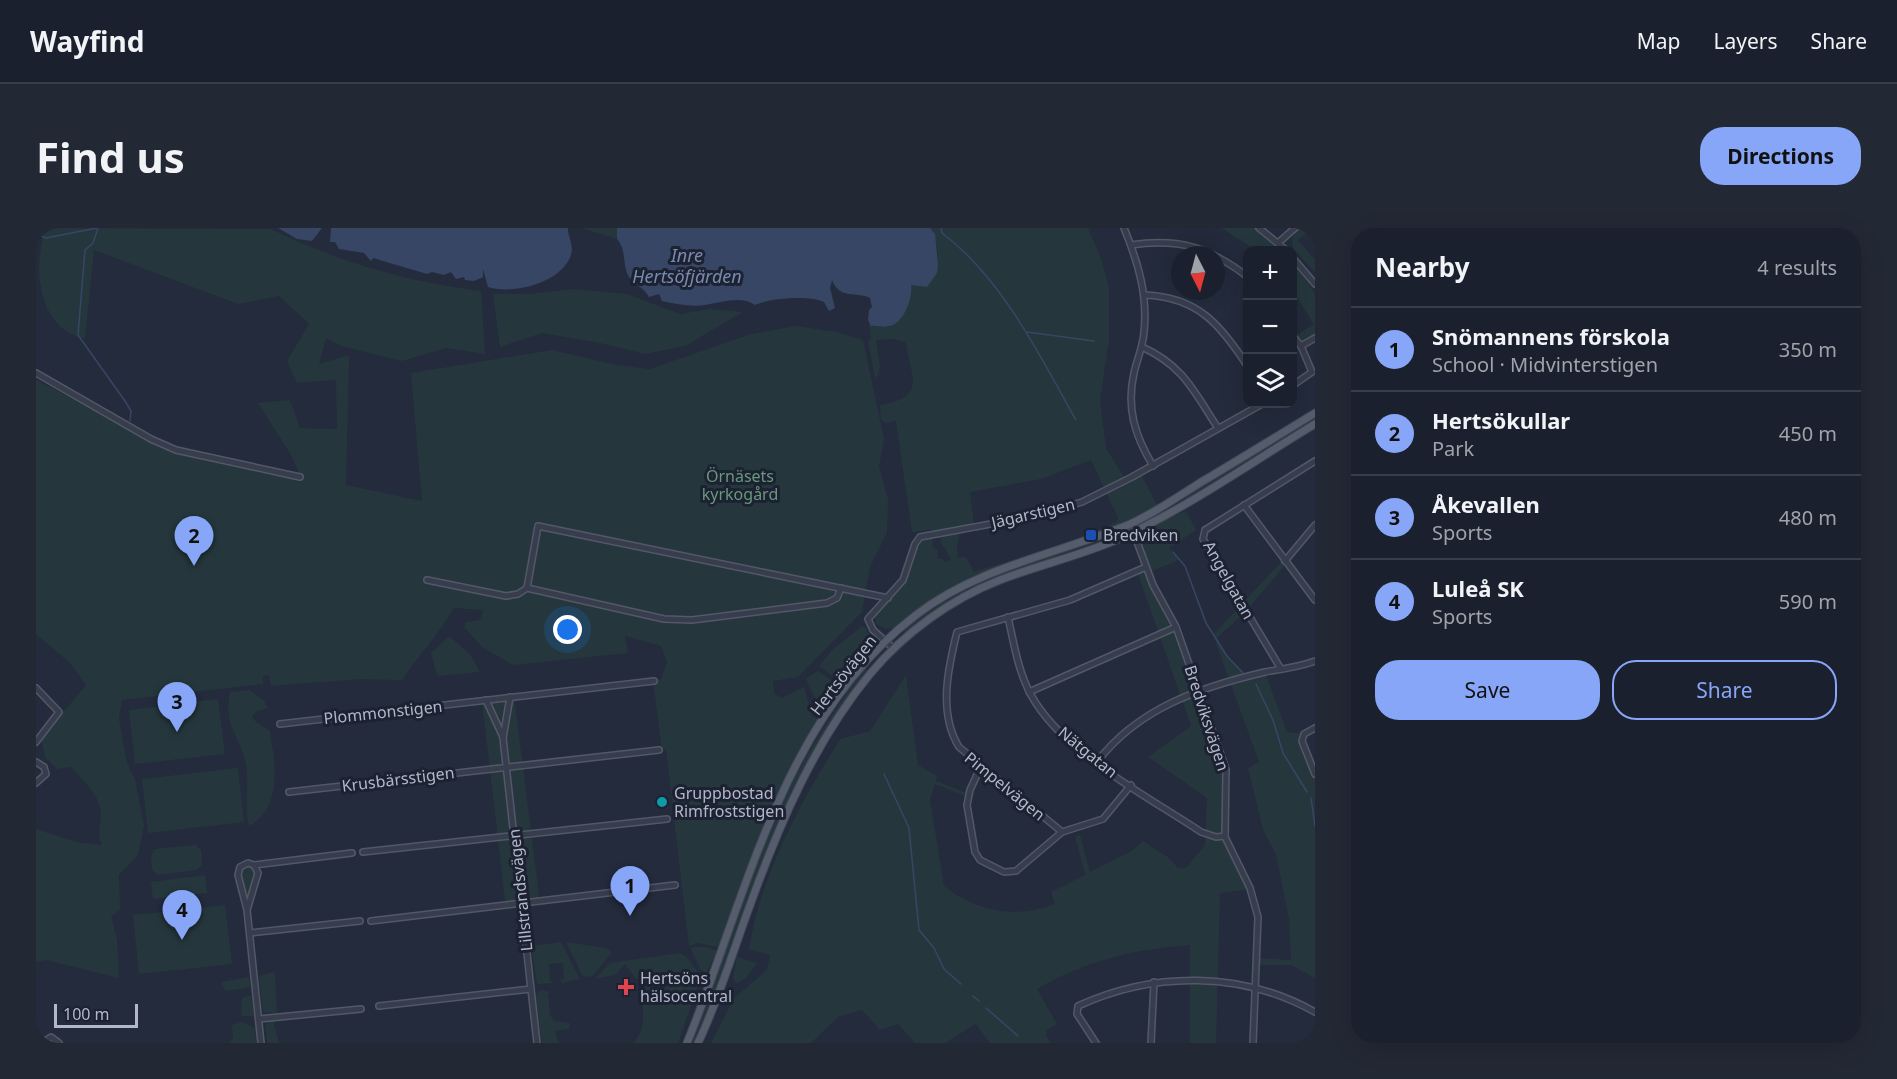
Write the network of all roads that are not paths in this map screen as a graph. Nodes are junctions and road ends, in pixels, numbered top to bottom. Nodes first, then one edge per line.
1 (1124, 228) edge
2 (1259, 228) edge
3 (1295, 228) edge
4 (1278, 243) junction
5 (1131, 245) junction
6 (1281, 246) edge
7 (1297, 262) edge
8 (1243, 273) edge
9 (1315, 284) edge
10 (1144, 296) junction
11 (1315, 338) edge
12 (1297, 340) edge
13 (1301, 346) junction
14 (1142, 347) junction
15 (1243, 360) edge
16 (36, 373) edge
17 (1297, 383) edge
18 (1255, 408) edge
19 (1315, 412) edge
20 (1315, 424) edge
21 (1218, 428) junction
22 (1315, 461) edge
23 (1153, 466) junction
24 (300, 477) dead end
25 (1244, 505) junction
26 (1130, 524) junction
27 (1315, 525) edge
28 (1134, 532) junction
29 (1285, 561) junction
30 (1146, 567) junction
31 (427, 580) dead end
32 (527, 588) junction
33 (841, 588) junction
34 (888, 598) junction
35 (1315, 600) edge
36 (1008, 617) junction
37 (1176, 627) junction
38 (885, 642) junction
39 (894, 649) junction
40 (1315, 661) edge
41 (1281, 669) junction
42 (654, 681) dead end
43 (36, 688) edge
44 (1199, 691) junction
45 (1029, 692) junction
46 (510, 698) junction
47 (486, 700) junction
48 (280, 724) dead end
49 (1315, 728) edge
50 (503, 738) junction
51 (36, 742) edge
52 (659, 750) dead end
53 (36, 762) edge
54 (1097, 762) junction
55 (506, 766) junction
56 (981, 766) junction
57 (1315, 774) edge
58 (36, 783) edge
59 (1131, 785) junction
60 (289, 792) dead end
61 (667, 819) dead end
62 (1062, 832) junction
63 (514, 835) junction
64 (1225, 836) junction
65 (363, 852) dead end
66 (352, 853) dead end
67 (254, 866) junction
68 (675, 885) dead end
69 (521, 904) junction
70 (248, 910) junction
71 (360, 921) dead end
72 (371, 921) dead end
73 (250, 933) junction
74 (1154, 982) junction
75 (531, 989) junction
76 (1256, 989) junction
77 (379, 1006) dead end
78 (360, 1009) dead end
79 (1315, 1012) edge
80 (259, 1019) junction
81 (42, 1043) edge
82 (59, 1043) edge
83 (261, 1043) edge
84 (537, 1043) edge
85 (687, 1043) edge
86 (698, 1043) edge
87 (1096, 1043) edge
88 (1151, 1043) edge
89 (1254, 1043) edge

1 - 5 street
2 - 4 street
3 - 4 street
4 - 6 street
5 - 8 street
5 - 10 street
7 - 9 street
10 - 14 street
10 - 15 street
11 - 13 street
12 - 13 street
13 - 17 street
14 - 21 street
14 - 23 street
16 - 24 street
18 - 21 street, Jägarstigen
19 - 26 main road, Hertsövägen
20 - 28 main road, Hertsövägen
21 - 23 street, Jägarstigen
22 - 25 street, Angelgatan
23 - 34 street, Jägarstigen
25 - 29 street
25 - 41 street, Angelgatan
26 - 28 street, Bredviksvägen
26 - 38 main road, Hertsövägen
27 - 29 street
28 - 30 street, Bredviksvägen
28 - 39 main road, Hertsövägen
29 - 35 street
30 - 36 street
30 - 37 street, Bredviksvägen
31 - 32 street
32 - 33 street
32 - 33 street
33 - 34 street
34 - 38 street, Jägarstigen
36 - 45 street, Nätgatan
36 - 56 street, Pimpelvägen
37 - 44 street, Bredviksvägen
37 - 45 street
38 - 39 street, Jägarstigen
38 - 85 main road, Hertsövägen
39 - 86 main road, Hertsövägen
40 - 41 street
41 - 44 street
42 - 46 street
43 - 51 street
44 - 54 street
44 - 64 street, Bredviksvägen
45 - 54 street, Nätgatan
46 - 47 street
46 - 50 street, Lillstrandsvägen
47 - 48 street, Plommonstigen
47 - 50 street, Lillstrandsvägen
49 - 57 street
50 - 55 street, Lillstrandsvägen
52 - 55 street, Krusbärsstigen
53 - 58 street
54 - 59 street, Nätgatan
55 - 60 street, Krusbärsstigen
55 - 63 street, Lillstrandsvägen
56 - 62 street, Pimpelvägen
56 - 62 street
59 - 62 street, Pimpelvägen
59 - 64 street, Nätgatan
61 - 63 street
63 - 65 street
63 - 69 street, Lillstrandsvägen
64 - 76 street, Bredviksvägen
66 - 67 street
67 - 70 street
67 - 70 street
68 - 69 street
69 - 72 street
69 - 75 street, Lillstrandsvägen
70 - 73 street
71 - 73 street
73 - 80 street
74 - 76 street
74 - 87 street
74 - 88 street
75 - 77 street
75 - 84 street, Lillstrandsvägen
76 - 79 street
76 - 89 street, Bredviksvägen
78 - 80 street
80 - 83 street
81 - 82 street

